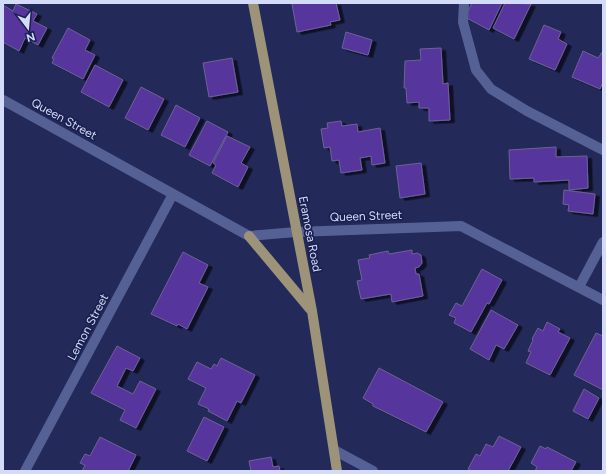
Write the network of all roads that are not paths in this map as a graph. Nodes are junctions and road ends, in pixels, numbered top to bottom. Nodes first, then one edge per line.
1 (253, 3) edge
2 (464, 3) edge
3 (3, 100) edge
4 (603, 150) edge
5 (173, 194) junction
6 (296, 232) junction
7 (249, 236) junction
8 (603, 242) edge
9 (579, 287) junction
10 (603, 300) edge
11 (312, 311) junction
12 (334, 450) junction
13 (25, 471) edge
14 (337, 471) edge
15 (373, 471) edge

1 - 6 main road, Eramosa Road
2 - 4 street
3 - 5 street, Queen Street
5 - 7 street, Queen Street
5 - 13 street, Lemon Street
6 - 7 street, Queen Street
6 - 9 street, Queen Street
6 - 11 main road, Eramosa Road
7 - 11 main road
8 - 9 street
9 - 10 street, Queen Street
11 - 12 main road, Eramosa Road
12 - 14 main road, Eramosa Road
12 - 15 street

